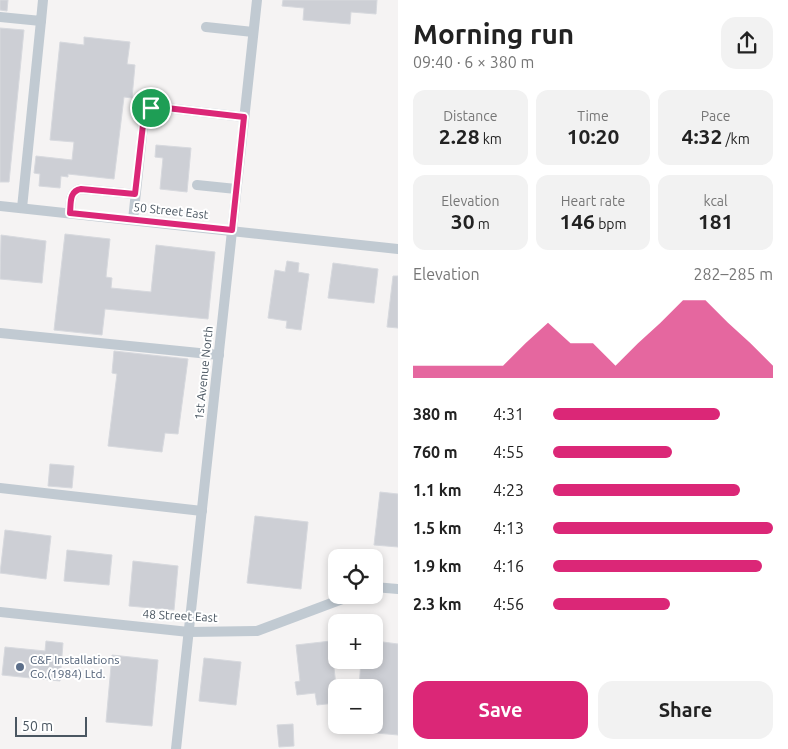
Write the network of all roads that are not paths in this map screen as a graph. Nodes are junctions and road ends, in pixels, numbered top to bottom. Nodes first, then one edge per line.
1 (43, 0) edge
2 (257, 0) edge
3 (0, 17) edge
4 (41, 21) junction
5 (206, 27) dead end
6 (253, 32) junction
7 (244, 117) junction
8 (197, 185) dead end
9 (236, 189) junction
10 (135, 194) junction
11 (0, 206) edge
12 (22, 208) junction
13 (70, 213) junction
14 (133, 220) junction
15 (232, 230) junction
16 (398, 248) edge
17 (0, 333) edge
18 (219, 355) junction
19 (0, 488) edge
20 (202, 511) junction
21 (383, 588) edge
22 (398, 589) edge
23 (329, 604) edge
24 (0, 612) edge
25 (189, 632) junction
26 (176, 749) edge

1 - 4 street
2 - 6 street, 1st Avenue North
3 - 4 street
4 - 12 street
5 - 6 street
6 - 7 street, 1st Avenue North
7 - 9 street, 1st Avenue North
7 - 10 street
8 - 9 street
9 - 15 street, 1st Avenue North
10 - 13 street
10 - 14 street
11 - 12 street, 50 Street East
12 - 13 street, 50 Street East
13 - 14 street, 50 Street East
14 - 15 street, 50 Street East
15 - 16 street, 50 Street East
15 - 18 street, 1st Avenue North
17 - 18 street
18 - 20 street, 1st Avenue North
19 - 20 street
20 - 25 street, 1st Avenue North
21 - 22 street
23 - 25 street, 48 Street East
24 - 25 street, 48 Street East
25 - 26 street, 1st Avenue North

